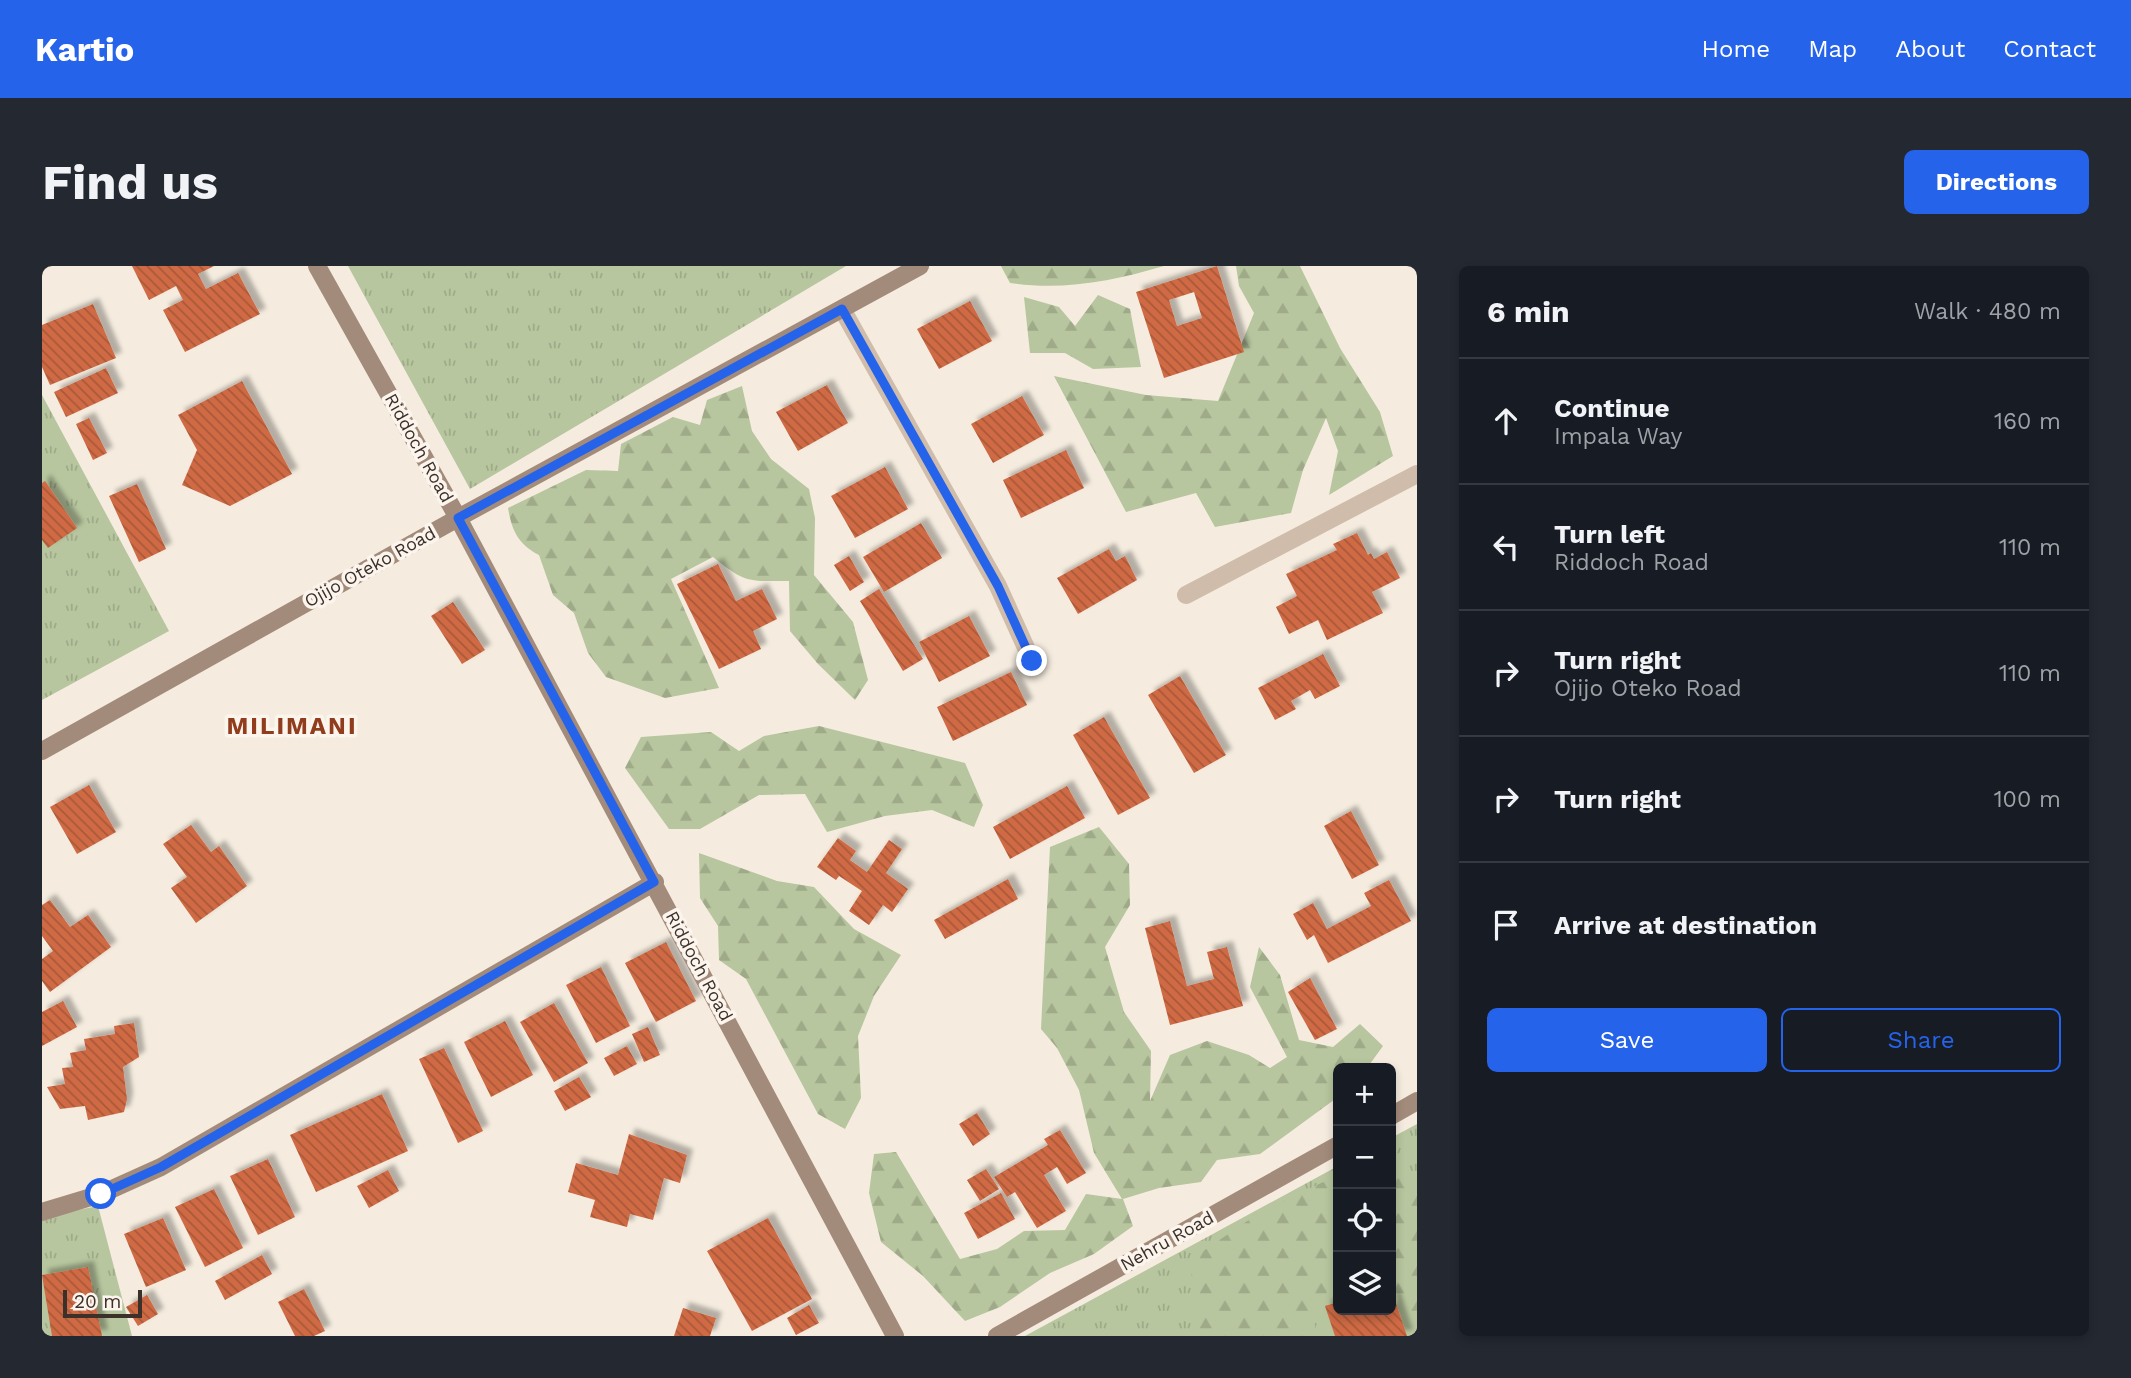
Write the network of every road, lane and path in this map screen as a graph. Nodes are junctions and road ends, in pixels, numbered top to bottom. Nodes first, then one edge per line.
1 (317, 266) edge
2 (920, 266) edge
3 (842, 309) junction
4 (1417, 474) edge
5 (458, 518) junction
6 (1186, 595) dead end
7 (1032, 661) dead end
8 (42, 751) edge
9 (654, 882) junction
10 (1417, 1101) edge
11 (1396, 1113) edge
12 (1333, 1148) edge
13 (42, 1212) edge
14 (895, 1336) edge
15 (997, 1336) edge

1 - 5 street, Riddoch Road
2 - 3 street, Ojijo Oteko Road
3 - 5 street, Ojijo Oteko Road
3 - 7 street
4 - 6 street
5 - 8 street, Ojijo Oteko Road
5 - 9 street, Riddoch Road
9 - 13 street
9 - 14 street, Riddoch Road
10 - 11 street
12 - 15 street, Nehru Road

